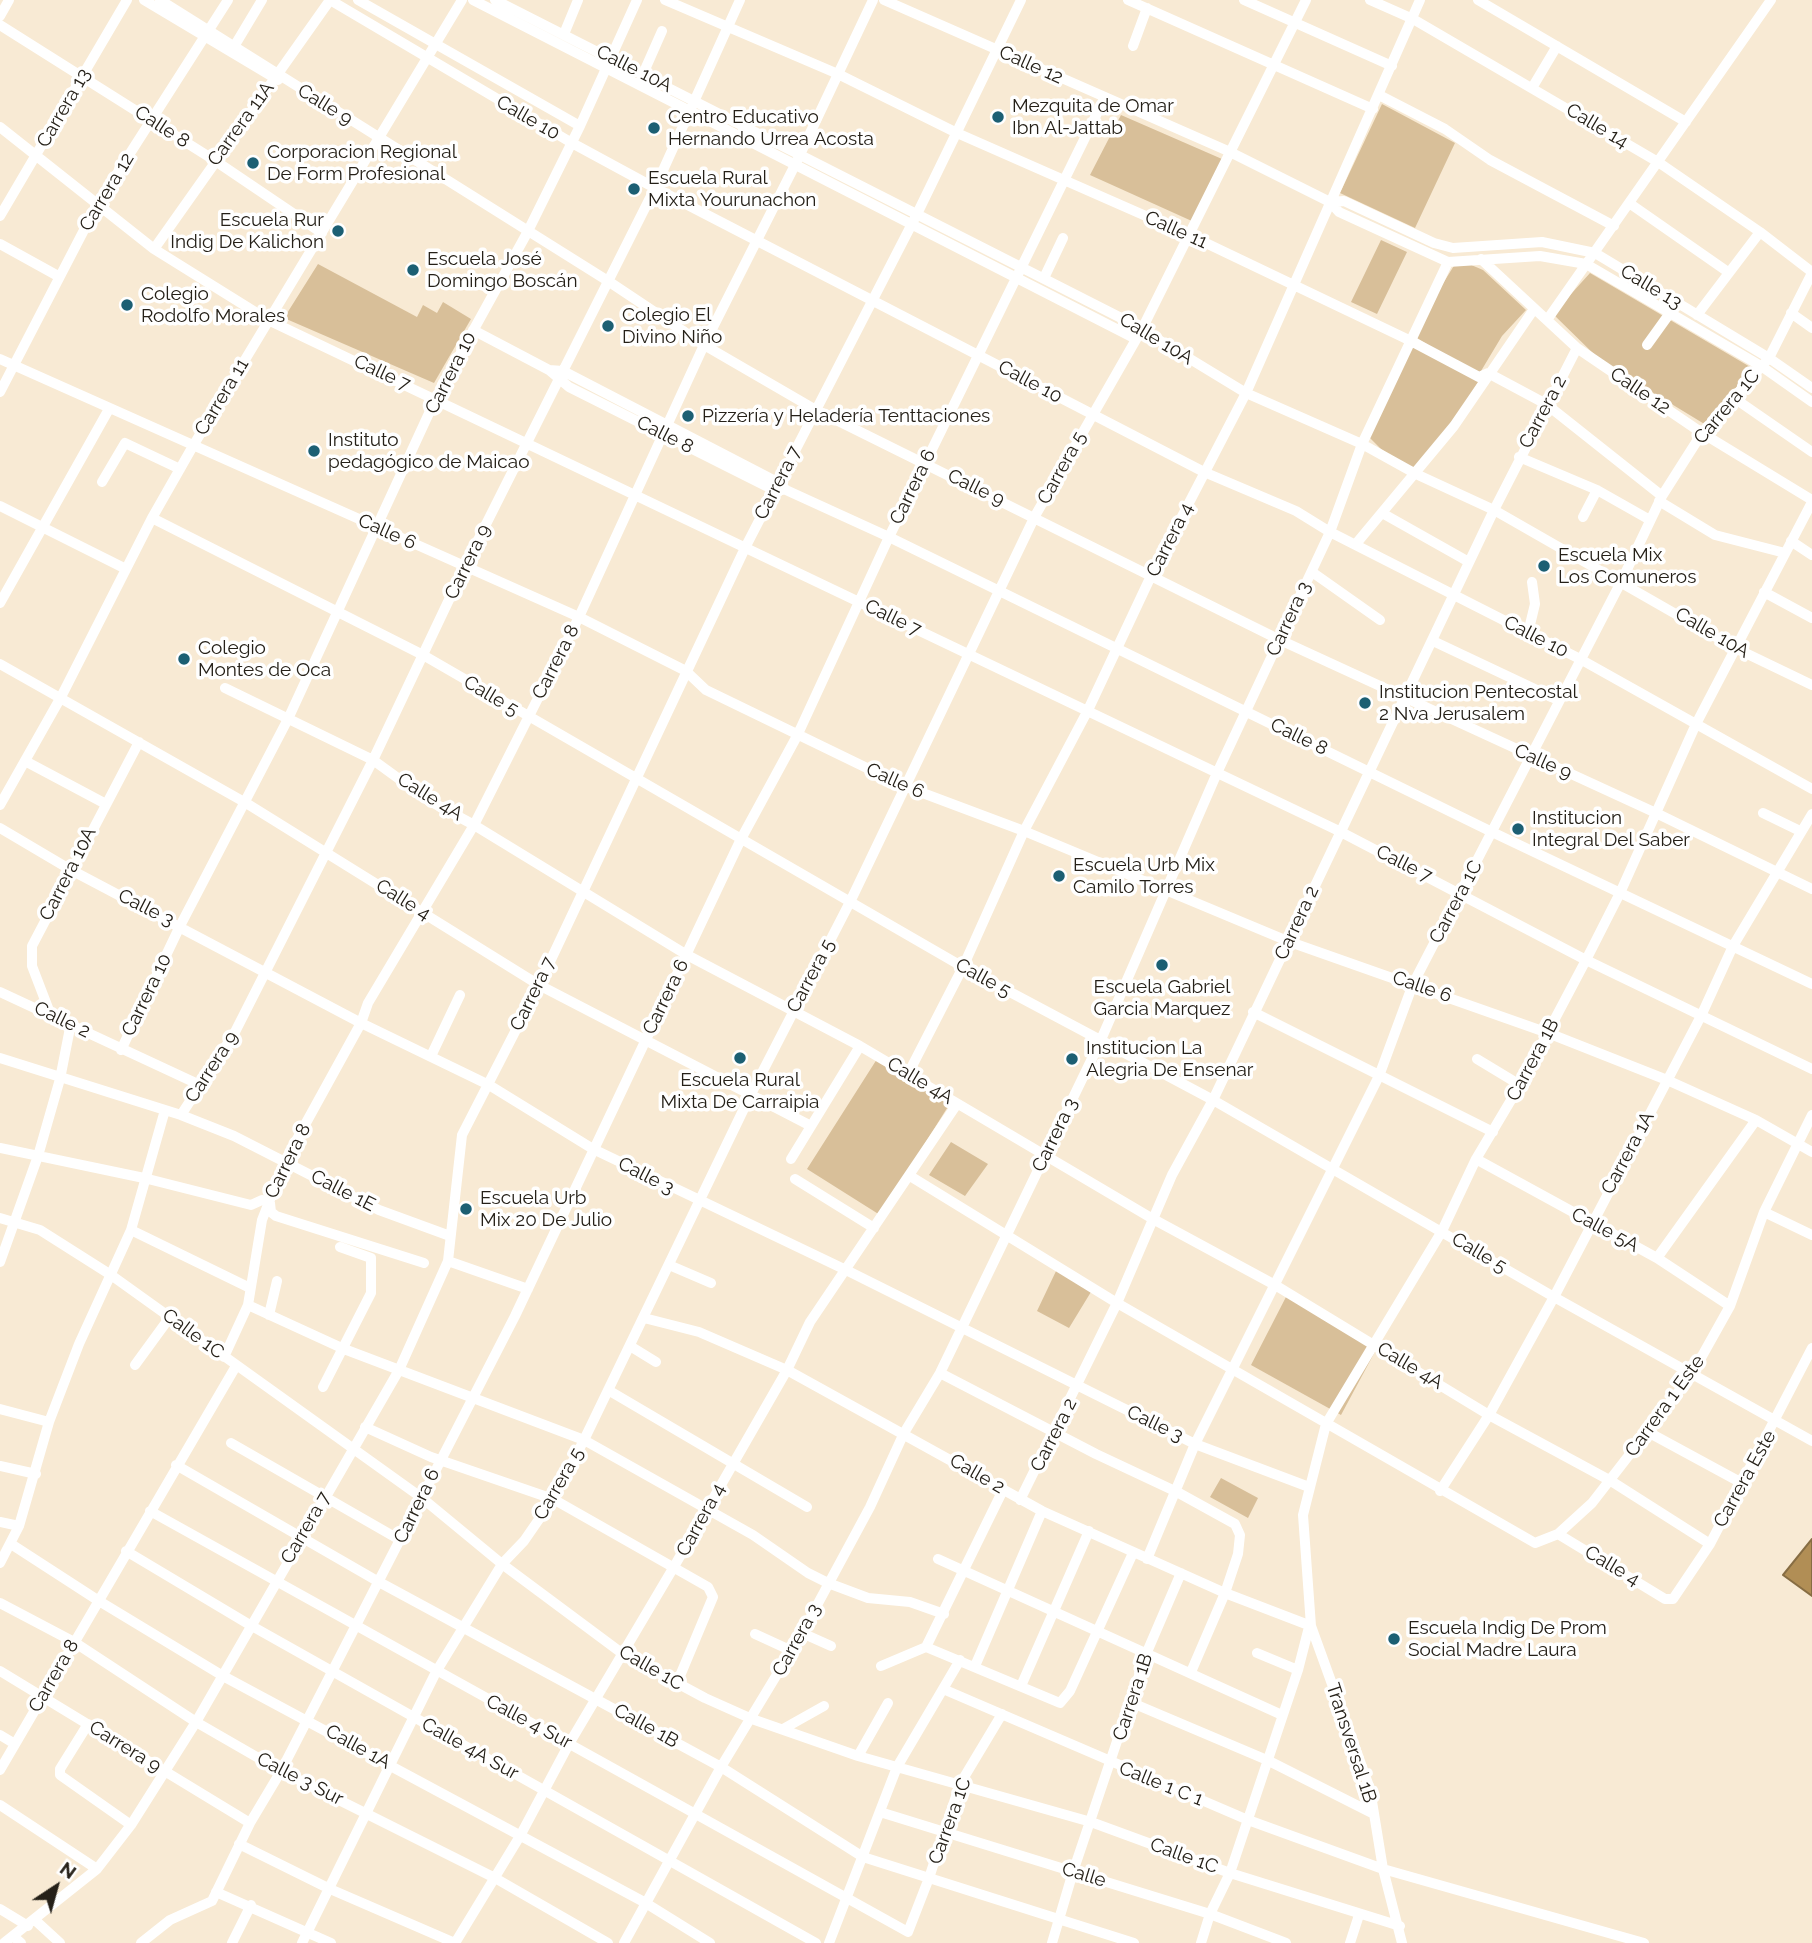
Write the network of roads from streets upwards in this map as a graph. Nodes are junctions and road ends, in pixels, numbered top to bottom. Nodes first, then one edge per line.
1 (9, 0) edge
2 (127, 0) edge
3 (144, 0) edge
4 (160, 0) edge
5 (228, 0) edge
6 (262, 0) edge
7 (330, 0) edge
8 (358, 0) edge
9 (463, 0) edge
10 (473, 0) edge
11 (495, 0) edge
12 (578, 0) edge
13 (637, 0) edge
14 (665, 0) edge
15 (740, 0) edge
16 (873, 0) edge
17 (884, 0) edge
18 (1021, 0) edge
19 (1128, 0) edge
20 (1244, 0) edge
21 (1306, 0) edge
22 (1370, 0) edge
23 (1420, 0) edge
24 (1478, 0) edge
25 (1771, 0) edge
26 (1147, 8) junction
27 (0, 16) edge
28 (1413, 19) junction
29 (1295, 23) junction
30 (0, 25) edge
31 (727, 26) junction
32 (662, 31) dead end
33 (206, 33) junction
34 (564, 34) junction
35 (436, 44) junction
36 (234, 45) junction
37 (1133, 46) dead end
38 (1557, 46) junction
39 (998, 50) junction
40 (427, 59) junction
41 (612, 59) junction
42 (1273, 65) junction
43 (1392, 66) junction
44 (607, 70) junction
45 (643, 74) junction
46 (838, 74) junction
47 (84, 76) junction
48 (275, 76) junction
49 (1532, 88) junction
50 (1379, 95) junction
51 (1105, 97) junction
52 (696, 101) junction
53 (1373, 109) junction
54 (691, 112) junction
55 (152, 120) junction
56 (1686, 122) junction
57 (580, 126) junction
58 (0, 127) edge
59 (957, 133) junction
60 (377, 139) junction
61 (572, 143) junction
62 (1228, 151) junction
63 (800, 153) junction
64 (37, 155) junction
65 (214, 160) junction
66 (1658, 162) junction
67 (795, 165) junction
68 (1064, 180) junction
69 (654, 188) junction
70 (1330, 202) junction
71 (1629, 203) junction
72 (97, 205) junction
73 (0, 216) edge
74 (914, 218) junction
75 (1614, 226) junction
76 (1760, 232) junction
77 (322, 233) junction
78 (527, 233) junction
79 (1189, 235) junction
80 (1063, 238) dead end
81 (757, 240) junction
82 (0, 244) edge
83 (1472, 248) junction
84 (154, 249) junction
85 (1595, 253) junction
86 (1483, 261) junction
87 (1448, 262) junction
88 (1586, 264) junction
89 (1019, 271) junction
90 (1728, 272) junction
91 (1812, 273) edge
92 (58, 276) junction
93 (1044, 278) junction
94 (608, 281) junction
95 (1296, 285) junction
96 (873, 299) junction
97 (1534, 309) junction
98 (1670, 313) junction
99 (1791, 313) junction
100 (1697, 314) junction
101 (268, 320) junction
102 (1547, 320) junction
103 (1812, 328) edge
104 (473, 330) junction
105 (1139, 334) junction
106 (1411, 341) junction
107 (704, 345) junction
108 (1647, 345) dead end
109 (1577, 348) junction
110 (978, 355) junction
111 (0, 359) edge
112 (1765, 362) junction
113 (13, 365) junction
114 (1488, 373) junction
115 (561, 375) junction
116 (1812, 388) edge
117 (0, 392) edge
118 (1246, 393) junction
119 (1734, 397) junction
120 (436, 398) junction
121 (1812, 402) edge
122 (1546, 404) junction
123 (109, 409) junction
124 (816, 410) junction
125 (1092, 415) junction
126 (665, 429) junction
127 (1702, 433) junction
128 (529, 442) junction
129 (1362, 444) junction
130 (193, 446) junction
131 (1812, 452) edge
132 (1519, 457) junction
133 (925, 463) junction
134 (180, 470) junction
135 (1204, 472) junction
136 (1416, 474) junction
137 (102, 482) dead end
138 (780, 487) junction
139 (1597, 490) junction
140 (635, 492) junction
141 (1660, 498) junction
142 (1812, 501) edge
143 (0, 506) edge
144 (1494, 510) junction
145 (1382, 513) junction
146 (1035, 516) junction
147 (1583, 517) dead end
148 (152, 518) junction
149 (1650, 520) junction
150 (43, 527) junction
151 (377, 527) junction
152 (1330, 532) junction
153 (889, 537) junction
154 (1791, 541) junction
155 (1355, 545) junction
156 (746, 546) junction
157 (1785, 553) junction
158 (1812, 555) edge
159 (1469, 562) junction
160 (465, 566) junction
161 (125, 569) junction
162 (1312, 572) junction
163 (1151, 576) junction
164 (1622, 580) junction
165 (1532, 582) dead end
166 (999, 590) junction
167 (1764, 592) junction
168 (1453, 595) junction
169 (858, 600) junction
170 (0, 603) edge
171 (338, 613) junction
172 (579, 617) junction
173 (1812, 618) edge
174 (1380, 620) dead end
175 (1528, 633) junction
176 (1279, 640) junction
177 (1433, 641) junction
178 (1116, 647) junction
179 (1735, 648) junction
180 (968, 654) junction
181 (423, 655) junction
182 (1580, 659) junction
183 (0, 664) edge
184 (685, 671) junction
185 (1812, 685) edge
186 (225, 688) dead end
187 (61, 697) junction
188 (1403, 699) junction
189 (1558, 700) junction
190 (1088, 710) junction
191 (1246, 711) junction
192 (527, 718) junction
193 (288, 719) junction
194 (1696, 724) junction
195 (797, 736) junction
196 (139, 742) junction
197 (1529, 755) junction
198 (25, 761) junction
199 (373, 761) junction
200 (1367, 770) junction
201 (1217, 773) junction
202 (635, 780) junction
203 (904, 786) junction
204 (1812, 789) edge
205 (3, 792) edge
206 (104, 803) junction
207 (246, 803) junction
208 (0, 805) edge
209 (1656, 813) junction
210 (1763, 813) dead end
211 (1812, 814) edge
212 (474, 825) junction
213 (0, 828) edge
214 (1024, 831) junction
215 (1339, 831) junction
216 (1800, 831) junction
217 (1492, 832) junction
218 (741, 839) junction
219 (327, 853) junction
220 (71, 870) junction
221 (1776, 870) junction
222 (1812, 889) edge
223 (582, 890) junction
224 (1168, 891) junction
225 (1461, 892) junction
226 (1620, 893) junction
227 (850, 902) junction
228 (421, 912) junction
229 (180, 926) junction
230 (1290, 942) junction
231 (1733, 946) junction
232 (687, 955) junction
233 (1586, 960) junction
234 (963, 967) junction
235 (265, 971) junction
236 (1413, 984) junction
237 (1812, 984) edge
238 (539, 985) junction
239 (1, 995) edge
240 (460, 995) dead end
241 (793, 1009) junction
242 (1253, 1012) junction
243 (50, 1013) junction
244 (1701, 1016) junction
245 (71, 1023) junction
246 (361, 1023) junction
247 (1548, 1033) junction
248 (645, 1041) junction
249 (1100, 1042) junction
250 (860, 1046) junction
251 (121, 1050) junction
252 (431, 1056) junction
253 (0, 1058) edge
254 (1477, 1059) dead end
255 (1812, 1069) edge
256 (908, 1074) junction
257 (1378, 1076) junction
258 (60, 1079) junction
259 (1667, 1080) junction
260 (200, 1085) junction
261 (489, 1085) junction
262 (1520, 1085) junction
263 (751, 1094) junction
264 (1213, 1100) junction
265 (957, 1104) junction
266 (165, 1110) junction
267 (181, 1115) junction
268 (1812, 1115) edge
269 (1756, 1120) junction
270 (811, 1125) junction
271 (1493, 1132) junction
272 (1799, 1146) junction
273 (0, 1148) edge
274 (593, 1149) junction
275 (1812, 1152) edge
276 (1046, 1154) junction
277 (38, 1157) junction
278 (791, 1159) dead end
279 (1476, 1159) junction
280 (285, 1161) junction
281 (1333, 1167) junction
282 (910, 1176) junction
283 (144, 1178) junction
284 (794, 1179) dead end
285 (698, 1202) junction
286 (267, 1204) junction
287 (1764, 1212) junction
288 (0, 1218) edge
289 (1153, 1219) junction
290 (15, 1221) junction
291 (1590, 1223) junction
292 (874, 1228) junction
293 (131, 1230) junction
294 (1442, 1231) junction
295 (1812, 1235) edge
296 (450, 1236) junction
297 (1006, 1236) junction
298 (340, 1247) dead end
299 (1657, 1258) junction
300 (0, 1262) edge
301 (424, 1263) dead end
302 (447, 1265) junction
303 (668, 1265) junction
304 (846, 1270) junction
305 (111, 1275) junction
306 (278, 1281) dead end
307 (712, 1283) dead end
308 (1275, 1285) junction
309 (250, 1288) junction
310 (528, 1289) junction
311 (1554, 1297) junction
312 (1117, 1303) junction
313 (247, 1305) junction
314 (1730, 1306) junction
315 (268, 1315) junction
316 (646, 1316) junction
317 (170, 1317) junction
318 (960, 1328) junction
319 (1375, 1345) junction
320 (630, 1346) junction
321 (1812, 1348) edge
322 (344, 1349) junction
323 (224, 1357) junction
324 (656, 1362) dead end
325 (135, 1365) dead end
326 (236, 1366) junction
327 (399, 1370) junction
328 (787, 1370) junction
329 (940, 1371) junction
330 (1234, 1371) junction
331 (1692, 1374) junction
332 (1078, 1386) junction
333 (323, 1387) dead end
334 (608, 1390) junction
335 (471, 1398) junction
336 (0, 1409) edge
337 (1489, 1415) junction
338 (1777, 1420) junction
339 (49, 1422) junction
340 (1326, 1424) junction
341 (365, 1427) junction
342 (1056, 1430) junction
343 (1646, 1431) junction
344 (904, 1433) junction
345 (584, 1440) junction
346 (1812, 1441) edge
347 (231, 1443) dead end
348 (1193, 1448) junction
349 (352, 1450) junction
350 (439, 1460) junction
351 (733, 1462) junction
352 (176, 1465) junction
353 (0, 1466) edge
354 (36, 1474) junction
355 (1611, 1481) junction
356 (1740, 1482) junction
357 (1309, 1487) junction
358 (1003, 1490) junction
359 (1440, 1491) junction
360 (1177, 1492) junction
361 (422, 1498) junction
362 (323, 1499) junction
363 (552, 1499) junction
364 (1020, 1500) junction
365 (807, 1507) dead end
366 (707, 1508) junction
367 (150, 1511) junction
368 (1042, 1511) junction
369 (0, 1522) edge
370 (19, 1526) junction
371 (1089, 1531) junction
372 (1558, 1534) junction
373 (302, 1537) junction
374 (400, 1540) junction
375 (11, 1544) junction
376 (1710, 1544) junction
377 (126, 1551) junction
378 (1133, 1553) junction
379 (938, 1559) dead end
380 (1147, 1559) junction
381 (0, 1563) edge
382 (502, 1564) junction
383 (675, 1566) junction
384 (964, 1570) junction
385 (1181, 1573) junction
386 (276, 1580) junction
387 (379, 1582) junction
388 (828, 1583) junction
389 (1007, 1591) junction
390 (1225, 1593) junction
391 (1665, 1599) joint
392 (99, 1601) junction
393 (0, 1603) edge
394 (1054, 1611) junction
395 (944, 1614) junction
396 (356, 1623) junction
397 (250, 1625) junction
398 (462, 1626) junction
399 (1310, 1627) junction
400 (1099, 1632) junction
401 (802, 1633) junction
402 (755, 1634) dead end
403 (74, 1642) junction
404 (831, 1646) dead end
405 (926, 1647) junction
406 (792, 1651) junction
407 (1147, 1651) junction
408 (1257, 1653) dead end
409 (623, 1654) junction
410 (960, 1660) junction
411 (881, 1666) dead end
412 (975, 1666) junction
413 (331, 1669) junction
414 (1298, 1670) junction
415 (0, 1671) edge
416 (436, 1672) junction
417 (1191, 1672) junction
418 (223, 1676) junction
419 (677, 1683) junction
420 (1021, 1686) junction
421 (943, 1689) junction
422 (42, 1696) junction
423 (596, 1699) junction
424 (1130, 1702) junction
425 (888, 1703) dead end
426 (824, 1706) dead end
427 (1002, 1714) junction
428 (1282, 1715) junction
429 (414, 1717) junction
430 (307, 1719) junction
431 (752, 1719) junction
432 (196, 1722) junction
433 (89, 1724) junction
434 (783, 1730) junction
435 (0, 1735) edge
436 (15, 1744) junction
437 (569, 1744) junction
438 (858, 1756) junction
439 (1267, 1760) junction
440 (1111, 1763) junction
441 (390, 1764) junction
442 (722, 1767) junction
443 (897, 1767) junction
444 (0, 1770) edge
445 (281, 1771) junction
446 (167, 1772) junction
447 (960, 1784) junction
448 (544, 1791) junction
449 (0, 1805) edge
450 (367, 1812) junction
451 (880, 1812) junction
452 (696, 1814) junction
453 (1374, 1814) junction
454 (1248, 1820) junction
455 (1091, 1822) junction
456 (250, 1823) junction
457 (131, 1825) junction
458 (944, 1831) junction
459 (520, 1836) junction
460 (239, 1843) junction
461 (863, 1857) junction
462 (670, 1859) junction
463 (97, 1869) junction
464 (1383, 1869) junction
465 (1073, 1872) junction
466 (1230, 1873) junction
467 (495, 1878) junction
468 (929, 1878) junction
469 (331, 1889) junction
470 (216, 1892) junction
471 (845, 1898) junction
472 (644, 1902) junction
473 (251, 1905) junction
474 (0, 1909) edge
475 (1210, 1914) junction
476 (1359, 1915) junction
477 (1060, 1917) junction
478 (32, 1923) junction
479 (1400, 1926) junction
480 (908, 1932) joint
481 (308, 1933) junction
482 (18, 1939) edge
483 (4, 1943) edge
484 (60, 1943) edge
485 (141, 1943) edge
486 (232, 1943) edge
487 (303, 1943) edge
488 (331, 1943) edge
489 (455, 1943) edge
490 (608, 1943) edge
491 (624, 1943) edge
492 (710, 1943) edge
493 (816, 1943) edge
494 (830, 1943) edge
495 (1052, 1943) edge
496 (1134, 1943) edge
497 (1201, 1943) edge
498 (1286, 1943) edge
499 (1350, 1943) edge
500 (1402, 1943) edge
501 (1644, 1943) edge

1 - 27 street
2 - 47 street, Carrera 13
3 - 33 street, Calle 9
4 - 33 street, Calle 9
5 - 33 street, Carrera 12
6 - 36 street
7 - 40 street, Calle 10
7 - 48 street, Carrera 11A
8 - 35 street
9 - 35 street, Carrera 11
10 - 44 street, Calle 10A
11 - 34 street, Calle 10A
12 - 34 street
13 - 41 street, Carrera 10
14 - 31 street, Calle 11
15 - 31 street, Carrera 9
16 - 46 street, Carrera 8
17 - 39 street, Calle 12
18 - 39 street, Carrera 7
19 - 26 street
20 - 29 street
21 - 29 street, Carrera 5
22 - 28 street, Calle 14
23 - 28 street, Carrera 4
24 - 38 street
25 - 56 street
26 - 37 street
26 - 42 street
28 - 43 street, Carrera 4
28 - 49 street, Calle 14
29 - 42 street, Carrera 5
29 - 43 street
30 - 47 street, Calle 8
31 - 46 street, Calle 11
31 - 52 street, Carrera 9
32 - 45 street
33 - 36 street, Calle 9
33 - 48 street, Calle 9
33 - 55 street, Carrera 12
34 - 41 street, Calle 10A
35 - 40 street, Carrera 11
35 - 57 street
36 - 48 street, Calle 9
38 - 49 street
38 - 56 street
39 - 51 street, Calle 12
39 - 59 street, Carrera 7
40 - 60 street, Carrera 11
40 - 61 street, Calle 10
41 - 44 street, Carrera 10
41 - 45 street, Calle 10A
42 - 53 street
42 - 62 street, Carrera 5
43 - 50 street, Carrera 4
44 - 54 street, Calle 10A
44 - 57 street, Carrera 10
45 - 52 street, Calle 10A
46 - 59 street, Calle 11
46 - 63 street, Carrera 8
47 - 55 street, Calle 8
47 - 64 street, Carrera 13
48 - 60 street, Calle 9
48 - 65 street, Carrera 11A
49 - 66 street, Calle 14
50 - 53 street, Carrera 4
50 - 75 street
51 - 62 street, Calle 12
51 - 68 street, Carrera 6
52 - 54 street, Carrera 9
52 - 63 street, Calle 10A
53 - 70 street, Carrera 4
54 - 67 street, Calle 10A
54 - 69 street, Carrera 9
55 - 65 street, Calle 8
55 - 72 street, Carrera 12
56 - 66 street
57 - 61 street, Carrera 10
58 - 64 street, Calle 7
59 - 68 street, Calle 11
59 - 74 street, Carrera 7
60 - 77 street, Carrera 11
60 - 78 street, Calle 9
61 - 69 street, Calle 10
61 - 78 street, Carrera 10
62 - 70 street, Calle 12
62 - 79 street, Carrera 5
63 - 67 street, Carrera 8
63 - 74 street, Calle 10A
64 - 72 street, Calle 7
64 - 73 street, Carrera 13
65 - 77 street, Calle 8
65 - 84 street, Carrera 11A
66 - 71 street
66 - 76 street, Calle 14
67 - 74 street, Calle 10A
67 - 81 street, Carrera 8
68 - 79 street, Calle 11
68 - 89 street, Carrera 6
69 - 81 street, Calle 10
69 - 94 street, Carrera 9
70 - 83 street, Calle 12
70 - 87 street, Calle 12
70 - 95 street, Carrera 4
71 - 75 street
71 - 90 street
72 - 84 street, Calle 7
72 - 92 street, Carrera 12
74 - 89 street, Calle 10A
74 - 96 street, Carrera 7
75 - 85 street
76 - 90 street
76 - 91 street, Calle 14
77 - 101 street, Carrera 11
78 - 94 street, Calle 9
78 - 104 street, Carrera 10
79 - 95 street, Calle 11
79 - 105 street, Carrera 5
80 - 93 street
81 - 96 street, Calle 10
81 - 107 street, Carrera 8
82 - 92 street
83 - 85 street, Calle 13
83 - 86 street, Calle 12
84 - 101 street, Calle 7
85 - 88 street
85 - 100 street, Calle 13
86 - 87 street, Calle 12
86 - 88 street, Calle 13
86 - 97 street, Calle 12
87 - 106 street, Carrera 3
88 - 98 street, Calle 13
88 - 102 street
89 - 93 street, Calle 10A
89 - 105 street, Calle 10A
89 - 110 street, Carrera 6
90 - 100 street
91 - 99 street, Carrera 1C
92 - 113 street, Carrera 12
93 - 105 street, Calle 10A
94 - 107 street, Calle 9
94 - 115 street, Carrera 9
95 - 106 street, Calle 11
95 - 118 street, Carrera 4
96 - 110 street, Calle 10
96 - 124 street, Carrera 7
97 - 102 street, Calle 12
97 - 114 street
98 - 108 street
98 - 112 street, Calle 13
99 - 103 street
99 - 112 street, Carrera 1C
100 - 112 street, Calle 13
101 - 120 street, Calle 7
101 - 130 street, Carrera 11
102 - 109 street, Calle 12
104 - 115 street, Calle 8
104 - 120 street, Carrera 10
105 - 118 street, Calle 10A
105 - 125 street, Carrera 5
106 - 114 street, Calle 11
106 - 129 street, Carrera 3
107 - 124 street, Calle 9
107 - 126 street, Carrera 8
109 - 122 street, Carrera 2
109 - 127 street, Calle 12
110 - 125 street, Calle 10
110 - 133 street, Carrera 6
111 - 113 street, Calle 6
112 - 116 street, Calle 13
112 - 119 street, Carrera 1C
112 - 121 street, Calle 13
113 - 117 street, Carrera 12
113 - 123 street, Calle 6
114 - 122 street, Calle 11
114 - 136 street
115 - 126 street, Calle 8
115 - 128 street, Carrera 9
118 - 129 street, Calle 10A
118 - 135 street, Carrera 4
119 - 127 street, Carrera 1C
119 - 131 street
120 - 128 street, Calle 7
120 - 151 street, Carrera 10
122 - 132 street, Carrera 2
122 - 141 street, Calle 11
123 - 130 street, Calle 6
123 - 150 street
124 - 133 street, Calle 9
124 - 138 street, Carrera 7
125 - 135 street, Calle 10
125 - 146 street, Carrera 5
126 - 138 street, Calle 8
126 - 140 street, Carrera 8
127 - 141 street, Carrera 1C
127 - 142 street, Calle 12
128 - 140 street, Calle 7
128 - 160 street, Carrera 9
129 - 136 street, Calle 10A
129 - 152 street, Carrera 3
130 - 134 street, Carrera 11
130 - 151 street, Calle 6
132 - 139 street
132 - 144 street, Carrera 2
133 - 146 street, Calle 9
133 - 153 street, Carrera 6
134 - 137 street
134 - 148 street, Carrera 11
135 - 152 street, Calle 10
135 - 163 street, Carrera 4
136 - 144 street, Calle 10A
136 - 145 street
138 - 153 street, Calle 8
138 - 156 street, Carrera 7
139 - 147 street
139 - 149 street
140 - 156 street, Calle 7
140 - 172 street, Carrera 8
141 - 149 street, Carrera 1C
141 - 157 street, Calle 11
142 - 154 street, Carrera 1B
143 - 150 street
144 - 159 street, Carrera 2
144 - 164 street, Calle 10A
145 - 155 street
145 - 159 street
146 - 163 street, Calle 9
146 - 166 street, Carrera 5
148 - 161 street, Carrera 11
148 - 171 street, Calle 5
149 - 164 street, Carrera 1C
150 - 161 street
150 - 170 street
151 - 160 street, Calle 6
151 - 171 street, Carrera 10
152 - 155 street, Calle 10
152 - 162 street, Carrera 3
153 - 166 street, Calle 8
153 - 169 street, Carrera 6
154 - 157 street, Carrera 1B
154 - 158 street
155 - 168 street, Calle 10
156 - 169 street, Calle 7
156 - 184 street, Carrera 7
157 - 167 street, Carrera 1B
159 - 168 street, Carrera 2
160 - 172 street, Calle 6
160 - 181 street, Carrera 9
161 - 187 street, Carrera 11
162 - 174 street
162 - 176 street, Carrera 3
163 - 176 street, Calle 9
163 - 178 street, Carrera 4
164 - 179 street, Calle 10A
164 - 182 street, Carrera 1C
165 - 175 street
166 - 178 street, Calle 8
166 - 180 street, Carrera 5
167 - 173 street
167 - 179 street, Carrera 1B
168 - 175 street, Calle 10
168 - 177 street, Carrera 2
169 - 180 street, Calle 7
169 - 195 street, Carrera 6
171 - 181 street, Calle 5
171 - 193 street, Carrera 10
172 - 184 street, Calle 6
172 - 192 street, Carrera 8
175 - 182 street, Calle 10
176 - 188 street, Calle 9
176 - 191 street, Carrera 3
177 - 188 street, Carrera 2
177 - 189 street
178 - 190 street, Carrera 4
178 - 191 street, Calle 8
179 - 185 street, Calle 10A
179 - 194 street, Carrera 1B
180 - 190 street, Calle 7
180 - 203 street, Carrera 5
181 - 192 street, Calle 5
181 - 199 street, Carrera 9
182 - 189 street, Carrera 1C
182 - 194 street, Calle 10
183 - 187 street, Calle 4
184 - 195 street, Calle 6
184 - 202 street, Carrera 7
186 - 193 street, Calle 4A
187 - 196 street, Calle 4
187 - 198 street, Carrera 11
188 - 197 street, Calle 9
188 - 200 street, Carrera 2
189 - 197 street, Carrera 1C
190 - 201 street, Calle 7
190 - 214 street, Carrera 4
191 - 200 street, Calle 8
191 - 201 street, Carrera 3
192 - 202 street, Calle 5
192 - 212 street, Carrera 8
193 - 199 street, Calle 4A
193 - 207 street, Carrera 10
194 - 204 street, Calle 10
194 - 209 street, Carrera 1B
195 - 203 street, Calle 6
195 - 218 street, Carrera 6
196 - 206 street, Carrera 10A
196 - 207 street, Calle 4
197 - 209 street, Calle 9
197 - 217 street, Carrera 1C
198 - 205 street, Carrera 11
198 - 206 street
199 - 212 street, Calle 4A
199 - 219 street, Carrera 9
200 - 215 street, Carrera 2
200 - 217 street, Calle 8
201 - 215 street, Calle 7
201 - 224 street, Carrera 3
202 - 218 street, Calle 5
202 - 223 street, Carrera 7
203 - 214 street, Calle 6
203 - 227 street, Carrera 5
205 - 208 street, Carrera 11
206 - 220 street, Carrera 10A
207 - 219 street, Calle 4
207 - 229 street, Carrera 10
209 - 221 street, Calle 9
209 - 226 street, Carrera 1B
210 - 216 street
211 - 216 street, Carrera 1A
212 - 223 street, Calle 4A
212 - 228 street, Carrera 8
213 - 220 street, Calle 3
214 - 224 street, Calle 6
214 - 234 street, Carrera 4
215 - 225 street, Calle 7
215 - 230 street, Carrera 2
216 - 221 street, Carrera 1A
217 - 225 street, Carrera 1C
217 - 226 street, Calle 8
218 - 227 street, Calle 5
218 - 232 street, Carrera 6
219 - 228 street, Calle 4
219 - 235 street, Carrera 9
220 - 229 street, Calle 3
220 - 243 street, Carrera 10A
221 - 222 street, Calle 9
221 - 231 street, Carrera 1A
223 - 232 street, Calle 4A
223 - 238 street, Carrera 7
224 - 230 street, Calle 6
224 - 249 street, Carrera 3
225 - 233 street, Calle 7
225 - 236 street, Carrera 1C
226 - 231 street, Calle 8
226 - 233 street, Carrera 1B
227 - 234 street, Calle 5
227 - 241 street, Carrera 5
228 - 238 street, Calle 4
228 - 246 street, Carrera 8
229 - 235 street, Calle 3
229 - 251 street, Carrera 10
230 - 236 street, Calle 6
230 - 242 street, Carrera 2
231 - 237 street, Calle 8
231 - 244 street, Carrera 1A
232 - 241 street, Calle 4A
232 - 248 street, Carrera 6
233 - 244 street, Calle 7
233 - 247 street, Carrera 1B
234 - 249 street, Calle 5
234 - 256 street, Carrera 4
235 - 246 street, Calle 3
235 - 260 street, Carrera 9
236 - 247 street, Calle 6
236 - 257 street, Carrera 1C
238 - 248 street, Calle 4
238 - 261 street, Carrera 7
239 - 243 street, Calle 2
240 - 252 street
241 - 250 street, Calle 4A
241 - 263 street, Carrera 5
242 - 257 street
242 - 264 street, Carrera 2
243 - 245 street, Calle 2
244 - 255 street, Calle 7
244 - 259 street, Carrera 1A
245 - 251 street, Calle 2
245 - 258 street
246 - 252 street, Calle 3
246 - 280 street, Carrera 8
247 - 259 street, Calle 6
247 - 262 street, Carrera 1B
248 - 263 street, Calle 4
248 - 274 street, Carrera 6
249 - 264 street, Calle 5
249 - 276 street, Carrera 3
250 - 256 street, Calle 4A
250 - 270 street
251 - 260 street, Calle 2
252 - 261 street, Calle 3
253 - 258 street, Calle 1E
254 - 262 street
256 - 265 street, Calle 4A
257 - 271 street
257 - 281 street, Carrera 1C
258 - 266 street, Calle 1E
258 - 277 street
259 - 269 street, Calle 6
259 - 291 street, Carrera 1A
260 - 267 street, Carrera 9
261 - 274 street, Calle 3
261 - 296 street, Carrera 7
262 - 271 street, Carrera 1B
263 - 270 street, Calle 4
263 - 285 street, Carrera 5
264 - 281 street, Calle 5
264 - 289 street, Carrera 2
265 - 276 street, Calle 4A
265 - 282 street, Carrera 4
266 - 267 street, Calle 1E
266 - 283 street, Carrera 9
267 - 280 street, Calle 1E
268 - 272 street, Carrera 1 Este
269 - 272 street, Calle 6
269 - 299 street
270 - 278 street
271 - 279 street, Carrera 1B
272 - 275 street, Calle 6
272 - 287 street, Carrera 1 Este
273 - 277 street
274 - 285 street, Calle 3
274 - 310 street, Carrera 6
276 - 289 street, Calle 4A
276 - 297 street, Carrera 3
277 - 283 street
277 - 290 street
279 - 291 street, Calle 5A
279 - 294 street, Carrera 1B
280 - 286 street, Carrera 8
280 - 296 street, Calle 1E
281 - 294 street, Calle 5
281 - 308 street, Carrera 1C
282 - 292 street, Carrera 4
282 - 297 street
283 - 286 street
283 - 293 street, Carrera 9
284 - 292 street
285 - 303 street, Carrera 5
285 - 304 street, Calle 3
286 - 301 street
286 - 309 street, Carrera 8
287 - 295 street
287 - 314 street, Carrera 1 Este
288 - 290 street, Calle 1C
289 - 308 street, Calle 4A
289 - 312 street, Carrera 2
290 - 300 street
290 - 305 street, Calle 1C
291 - 299 street, Calle 5A
291 - 311 street, Carrera 1A
292 - 304 street, Carrera 4
293 - 305 street, Carrera 9
293 - 309 street
294 - 311 street, Calle 5
294 - 319 street, Carrera 1B
296 - 302 street, Carrera 7
297 - 312 street
297 - 318 street, Carrera 3
298 - 322 street
299 - 314 street, Calle 5A
302 - 310 street
302 - 327 street, Carrera 7
303 - 307 street
303 - 316 street, Carrera 5
304 - 318 street, Calle 3
304 - 328 street, Carrera 4
305 - 317 street, Calle 1C
305 - 339 street, Carrera 9
306 - 315 street
308 - 319 street, Calle 4A
308 - 330 street, Carrera 1C
309 - 313 street, Carrera 8
310 - 335 street, Carrera 6
311 - 331 street, Calle 5
311 - 337 street, Carrera 1A
312 - 330 street
312 - 332 street, Carrera 2
313 - 315 street
313 - 323 street, Carrera 8
314 - 331 street, Carrera 1 Este
315 - 322 street
316 - 320 street, Carrera 5
316 - 328 street, Calle 2
317 - 323 street, Calle 1C
317 - 325 street
318 - 329 street, Carrera 3
318 - 332 street, Calle 3
319 - 337 street, Calle 4A
319 - 340 street, Carrera 1B
320 - 324 street
320 - 334 street, Carrera 5
321 - 338 street, Carrera Este
322 - 327 street
322 - 333 street
323 - 326 street, Calle 1C
326 - 349 street, Calle 1C
326 - 352 street, Carrera 8
327 - 335 street
327 - 341 street, Carrera 7
328 - 344 street, Calle 2
328 - 351 street, Carrera 4
329 - 342 street
329 - 344 street, Carrera 3
330 - 340 street
330 - 348 street, Carrera 1C
331 - 338 street, Calle 5
331 - 343 street, Carrera 1 Este
332 - 342 street, Carrera 2
332 - 348 street, Calle 3
334 - 345 street, Carrera 5
334 - 351 street
335 - 345 street
335 - 350 street, Carrera 6
336 - 339 street
337 - 355 street, Calle 4A
337 - 359 street, Carrera 1A
338 - 346 street, Calle 5
338 - 356 street, Carrera Este
339 - 354 street, Carrera 9
340 - 357 street, Carrera 1B
340 - 359 street
341 - 349 street, Carrera 7
341 - 350 street
342 - 360 street
342 - 364 street, Carrera 2
343 - 355 street, Carrera 1 Este
343 - 356 street
344 - 358 street, Calle 2
344 - 388 street, Carrera 3
345 - 363 street, Carrera 5
345 - 366 street
347 - 362 street
348 - 357 street, Calle 3
348 - 360 street, Carrera 1C
349 - 361 street, Calle 1C
349 - 362 street, Carrera 7
350 - 361 street, Carrera 6
350 - 363 street
351 - 365 street
351 - 366 street, Carrera 4
352 - 367 street, Carrera 8
352 - 373 street, Calle 1B
353 - 354 street
354 - 370 street, Carrera 9
355 - 372 street, Carrera 1 Este
355 - 376 street, Calle 4A
356 - 376 street, Carrera Este
357 - 399 street, Carrera 1B
358 - 364 street, Calle 2
358 - 384 street
359 - 372 street, Carrera 1 Este
360 - 380 street, Carrera 1C
360 - 390 street
361 - 374 street, Carrera 6
361 - 382 street, Calle 1C
362 - 373 street, Carrera 7
362 - 374 street
363 - 382 street, Carrera 5
363 - 383 street
364 - 368 street, Calle 2
366 - 383 street, Carrera 4
366 - 388 street
367 - 377 street, Carrera 8
367 - 386 street, Calle 4 Sur
368 - 371 street, Calle 2
368 - 389 street
369 - 370 street
370 - 375 street, Carrera 9
371 - 378 street, Calle 2
371 - 394 street
372 - 391 street, Calle 4
373 - 386 street, Carrera 7
373 - 387 street, Calle 1B
374 - 387 street, Carrera 6
375 - 381 street, Carrera 9
375 - 392 street, Calle 1A
376 - 391 street, Carrera Este
377 - 392 street, Carrera 8
377 - 397 street, Calle 4A Sur
378 - 380 street, Calle 2
378 - 400 street
379 - 384 street
380 - 385 street, Calle 2
382 - 398 street, Carrera 5
382 - 409 street, Calle 1C
383 - 409 street, Carrera 4
383 - 419 street
384 - 389 street
384 - 395 street
385 - 390 street, Calle 2
385 - 407 street, Carrera 1B
386 - 396 street, Calle 4 Sur
386 - 397 street, Carrera 7
387 - 396 street, Carrera 6
387 - 398 street, Calle 1B
388 - 395 street
388 - 401 street, Carrera 3
389 - 394 street
389 - 412 street
390 - 399 street, Calle 2
390 - 417 street
392 - 403 street, Carrera 8
392 - 418 street, Calle 1A
393 - 403 street, Calle 3 Sur
394 - 400 street
394 - 420 street
395 - 405 street
396 - 413 street, Carrera 6
396 - 416 street, Calle 4 Sur
397 - 413 street, Calle 4A Sur
397 - 418 street, Carrera 7
398 - 416 street, Carrera 5
398 - 423 street, Calle 1B
399 - 414 street, Carrera 1B
399 - 453 street, Transversal 1B
400 - 407 street
400 - 420 street
401 - 404 street
401 - 406 street, Carrera 3
402 - 406 street
403 - 422 street, Carrera 8
403 - 432 street, Calle 3 Sur
405 - 410 street
405 - 411 street
406 - 431 street, Carrera 3
407 - 417 street
407 - 424 street, Carrera 1B
408 - 414 street
409 - 419 street, Calle 1C
409 - 423 street, Carrera 4
410 - 412 street
410 - 421 street
412 - 420 street
413 - 429 street, Calle 4A Sur
413 - 430 street, Carrera 6
414 - 428 street, Carrera 1B
415 - 422 street, Carrera 9
416 - 429 street, Carrera 5
416 - 437 street, Calle 4 Sur
417 - 428 street
418 - 430 street, Calle 1A
418 - 432 street, Carrera 7
419 - 431 street, Calle 1C
421 - 427 street, Calle 1 C 1
421 - 443 street
422 - 433 street, Carrera 9
422 - 436 street, Carrera 8
423 - 437 street, Carrera 4
423 - 442 street, Calle 1B
424 - 439 street
424 - 440 street, Carrera 1B
425 - 438 street
426 - 434 street
427 - 440 street, Calle 1 C 1
427 - 447 street, Carrera 1C
428 - 439 street, Carrera 1B
429 - 441 street, Carrera 5
429 - 448 street, Calle 4A Sur
430 - 441 street, Calle 1A
430 - 445 street, Carrera 6
431 - 434 street, Calle 1C
431 - 442 street, Carrera 3
432 - 445 street, Calle 3 Sur
432 - 446 street, Carrera 7
433 - 446 street, Carrera 9
433 - 457 street
434 - 438 street, Calle 1C
435 - 436 street
436 - 444 street, Carrera 8
437 - 448 street, Carrera 4
437 - 452 street, Calle 4 Sur
438 - 443 street, Calle 1C
439 - 453 street
439 - 454 street, Carrera 1B
440 - 454 street, Calle 1 C 1
440 - 455 street, Carrera 1B
441 - 450 street, Carrera 5
441 - 459 street, Calle 1A
442 - 452 street, Carrera 3
442 - 461 street, Calle 1B
443 - 447 street, Calle 1C
443 - 451 street
445 - 450 street, Calle 3 Sur
445 - 456 street, Carrera 6
446 - 456 street, Carrera 9
446 - 457 street, Carrera 7
447 - 455 street, Calle 1C
447 - 458 street, Carrera 1C
448 - 459 street, Carrera 4
448 - 462 street, Calle 4A Sur
449 - 463 street
450 - 467 street, Calle 3 Sur
450 - 469 street, Carrera 5
451 - 458 street, Calle
451 - 461 street
452 - 462 street, Carrera 3
452 - 471 street, Calle 4 Sur
453 - 464 street, Transversal 1B
454 - 464 street, Calle 1 C 1
454 - 466 street, Carrera 1B
455 - 465 street, Carrera 1B
455 - 466 street, Calle 1C
456 - 460 street, Carrera 6
457 - 463 street, Carrera 7
458 - 465 street, Calle
458 - 468 street, Carrera 1C
459 - 467 street, Carrera 4
459 - 472 street, Calle 1A
460 - 469 street
460 - 470 street, Carrera 6
461 - 468 street, Calle 1B
461 - 471 street
462 - 472 street, Carrera 3
462 - 493 street, Calle 4A Sur
463 - 478 street, Carrera 7
464 - 479 street, Transversal 1B
464 - 501 street, Calle 1 C 1
465 - 475 street, Calle
465 - 477 street, Carrera 1B
466 - 475 street, Carrera 1B
466 - 476 street, Calle 1C
467 - 489 street, Carrera 4
467 - 490 street, Calle 3 Sur
468 - 477 street, Calle 1B
468 - 480 street, Carrera 1C
469 - 481 street, Carrera 5
469 - 489 street
470 - 473 street
470 - 485 street
471 - 480 street, Calle 4 Sur
471 - 494 street
472 - 491 street, Carrera 3
472 - 492 street, Calle 1A
473 - 481 street
473 - 486 street
474 - 478 street
475 - 497 street, Carrera 1B
475 - 498 street, Calle
476 - 479 street, Calle 1C
476 - 499 street
477 - 495 street, Carrera 1B
477 - 496 street, Calle 1B
478 - 482 street, Carrera 7
478 - 484 street
479 - 500 street, Transversal 1B
481 - 487 street, Carrera 5
481 - 488 street
482 - 483 street, Carrera 7

